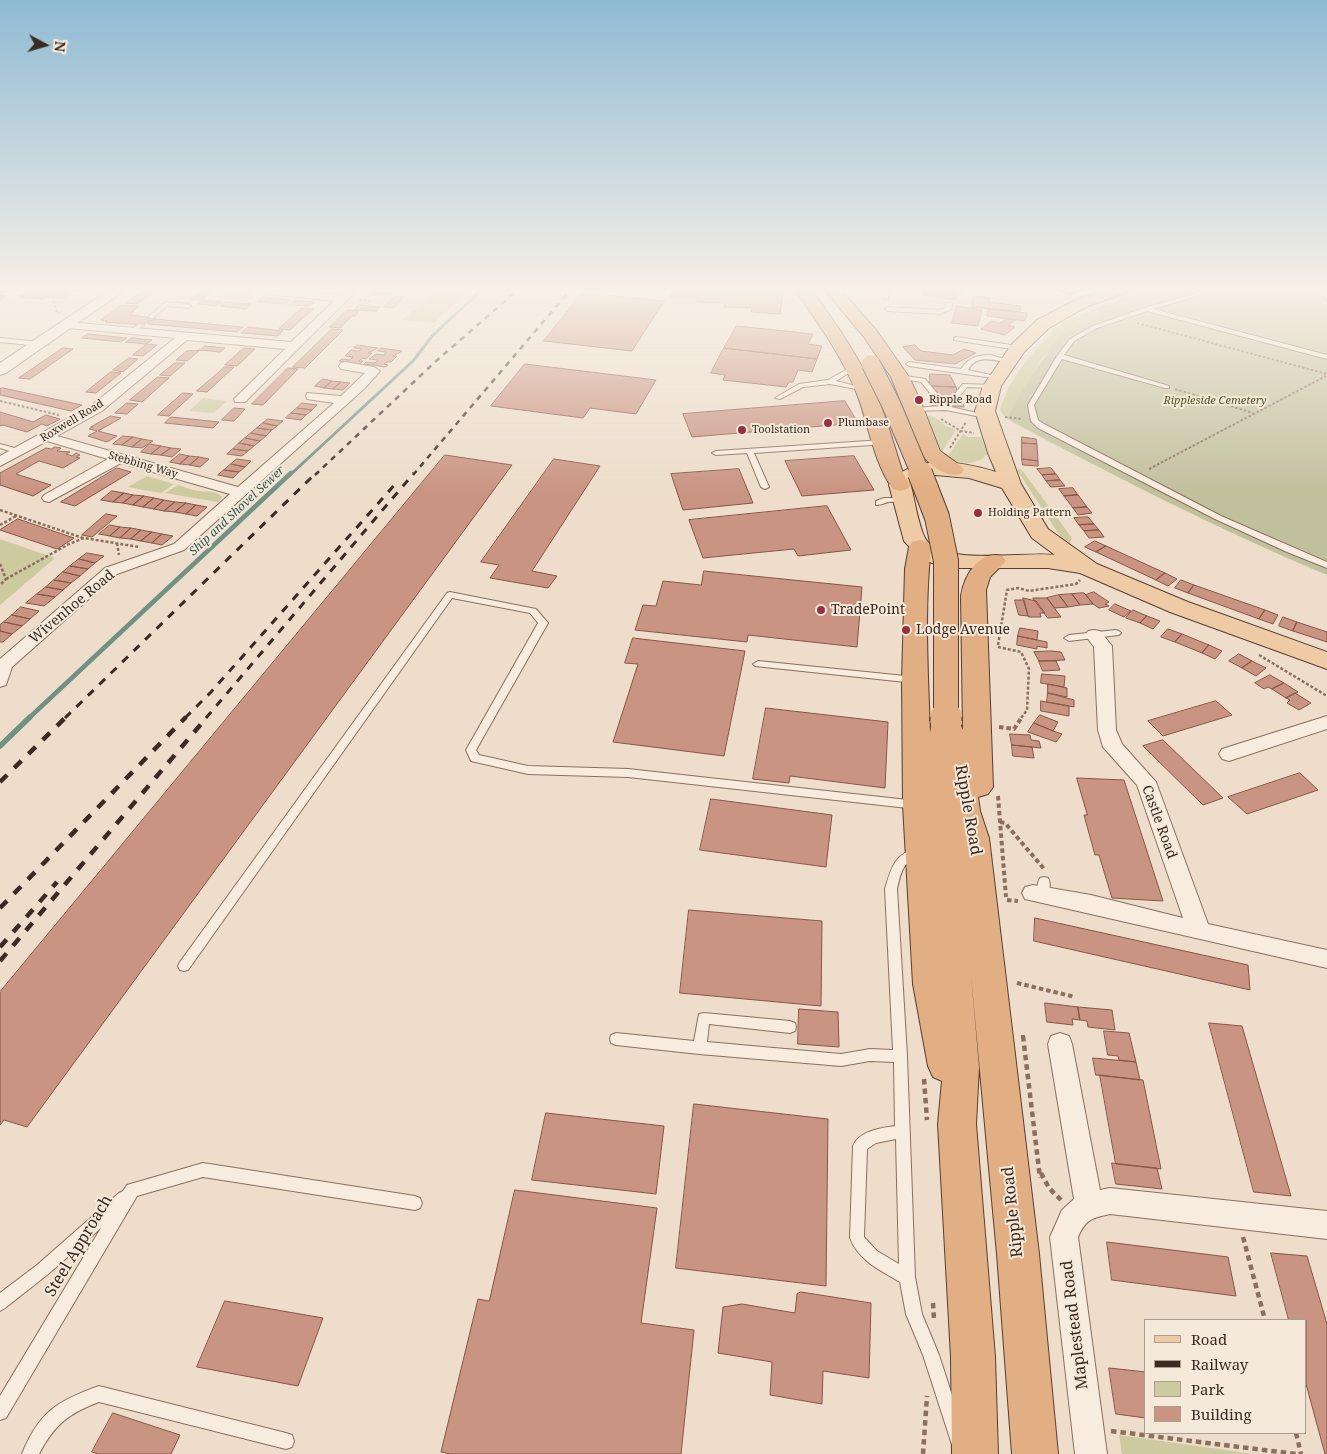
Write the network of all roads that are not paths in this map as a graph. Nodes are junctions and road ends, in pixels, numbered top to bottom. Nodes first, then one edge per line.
1 (22, 356) edge
2 (161, 356) edge
3 (283, 356) edge
4 (854, 356) edge
5 (864, 356) edge
6 (891, 356) edge
7 (982, 356) edge
8 (1013, 356) edge
9 (1060, 356) joint
10 (345, 366) dead end
11 (862, 366) junction
12 (0, 370) edge
13 (905, 371) junction
14 (966, 371) junction
15 (830, 382) junction
16 (995, 382) junction
17 (1166, 386) road end
18 (865, 390) junction
19 (312, 396) dead end
20 (778, 398) dead end
21 (240, 399) dead end
22 (344, 400) junction
23 (946, 408) junction
24 (915, 410) junction
25 (994, 416) junction
26 (46, 437) junction
27 (883, 442) junction
28 (0, 446) edge
29 (750, 451) junction
30 (19, 452) junction
31 (716, 453) dead end
32 (998, 453) junction
33 (118, 458) junction
34 (0, 462) edge
35 (956, 465) junction
36 (1010, 484) junction
37 (765, 486) dead end
38 (241, 492) junction
39 (902, 493) junction
40 (48, 498) dead end
41 (879, 503) dead end
42 (1040, 533) junction
43 (920, 548) junction
44 (1004, 561) junction
45 (1327, 565) edge
46 (1087, 572) junction
47 (1116, 632) dead end
48 (1094, 635) junction
49 (1069, 638) dead end
50 (1327, 661) edge
51 (758, 664) dead end
52 (915, 680) junction
53 (0, 681) edge
54 (946, 721) junction
55 (1327, 722) edge
56 (1229, 754) dead end
57 (918, 806) junction
58 (991, 825) junction
59 (921, 852) junction
60 (1045, 892) road end
61 (1199, 932) junction
62 (1327, 959) edge
63 (184, 966) dead end
64 (790, 1027) dead end
65 (616, 1039) dead end
66 (1060, 1044) dead end
67 (698, 1048) junction
68 (900, 1056) junction
69 (957, 1124) junction
70 (902, 1131) junction
71 (132, 1190) junction
72 (415, 1203) dead end
73 (1089, 1206) junction
74 (1327, 1225) edge
75 (907, 1277) junction
76 (0, 1302) edge
77 (0, 1412) edge
78 (286, 1441) dead end
79 (1089, 1441) edge
80 (30, 1454) edge
81 (963, 1454) edge
82 (975, 1454) edge
83 (1035, 1454) edge

1 - 12 street
2 - 26 street, Roxwell Road
3 - 21 street
4 - 11 highway
5 - 11 highway
6 - 13 highway
7 - 14 lane
8 - 16 main road
9 - 17 lane
9 - 45 lane
10 - 22 street, Wivenhoe Road
11 - 15 lane
11 - 18 highway
11 - 54 highway, bridge
13 - 14 lane
13 - 23 lane
13 - 24 highway
14 - 16 lane
15 - 18 lane
15 - 20 lane
16 - 23 lane
16 - 25 main road
18 - 27 highway
19 - 22 street
22 - 38 street, Wivenhoe Road
23 - 24 lane
23 - 25 lane
24 - 35 highway
25 - 32 main road
26 - 30 street, Roxwell Road
26 - 33 street, Stebbing Way
27 - 29 lane
27 - 39 highway
28 - 30 lane
29 - 31 lane
29 - 37 lane
30 - 34 street, Roxwell Road
32 - 35 main road
32 - 36 main road
33 - 38 street, Stebbing Way
33 - 40 street
35 - 36 main road
35 - 39 main road
36 - 42 main road
38 - 53 street, Wivenhoe Road
39 - 41 lane
39 - 43 main road
42 - 44 main road
42 - 46 main road
43 - 44 main road
43 - 52 highway
44 - 46 main road
44 - 58 highway
46 - 50 main road
47 - 48 lane
48 - 49 lane
48 - 61 street, Castle Road
51 - 52 lane
52 - 57 highway
54 - 58 highway, Ripple Road
54 - 69 highway, Ripple Road
55 - 56 street
57 - 59 highway
57 - 63 lane
58 - 83 highway, Ripple Road
59 - 68 lane
59 - 69 highway
60 - 61 street
61 - 62 street
64 - 67 lane
65 - 67 lane
66 - 73 street
67 - 68 lane
68 - 70 lane
69 - 82 highway, Ripple Road
70 - 75 lane
70 - 75 lane
71 - 72 lane, Steel Approach
71 - 76 lane
71 - 77 lane, Steel Approach
73 - 74 street, Maplestead Road
73 - 79 street, Maplestead Road
75 - 81 lane
78 - 80 lane

